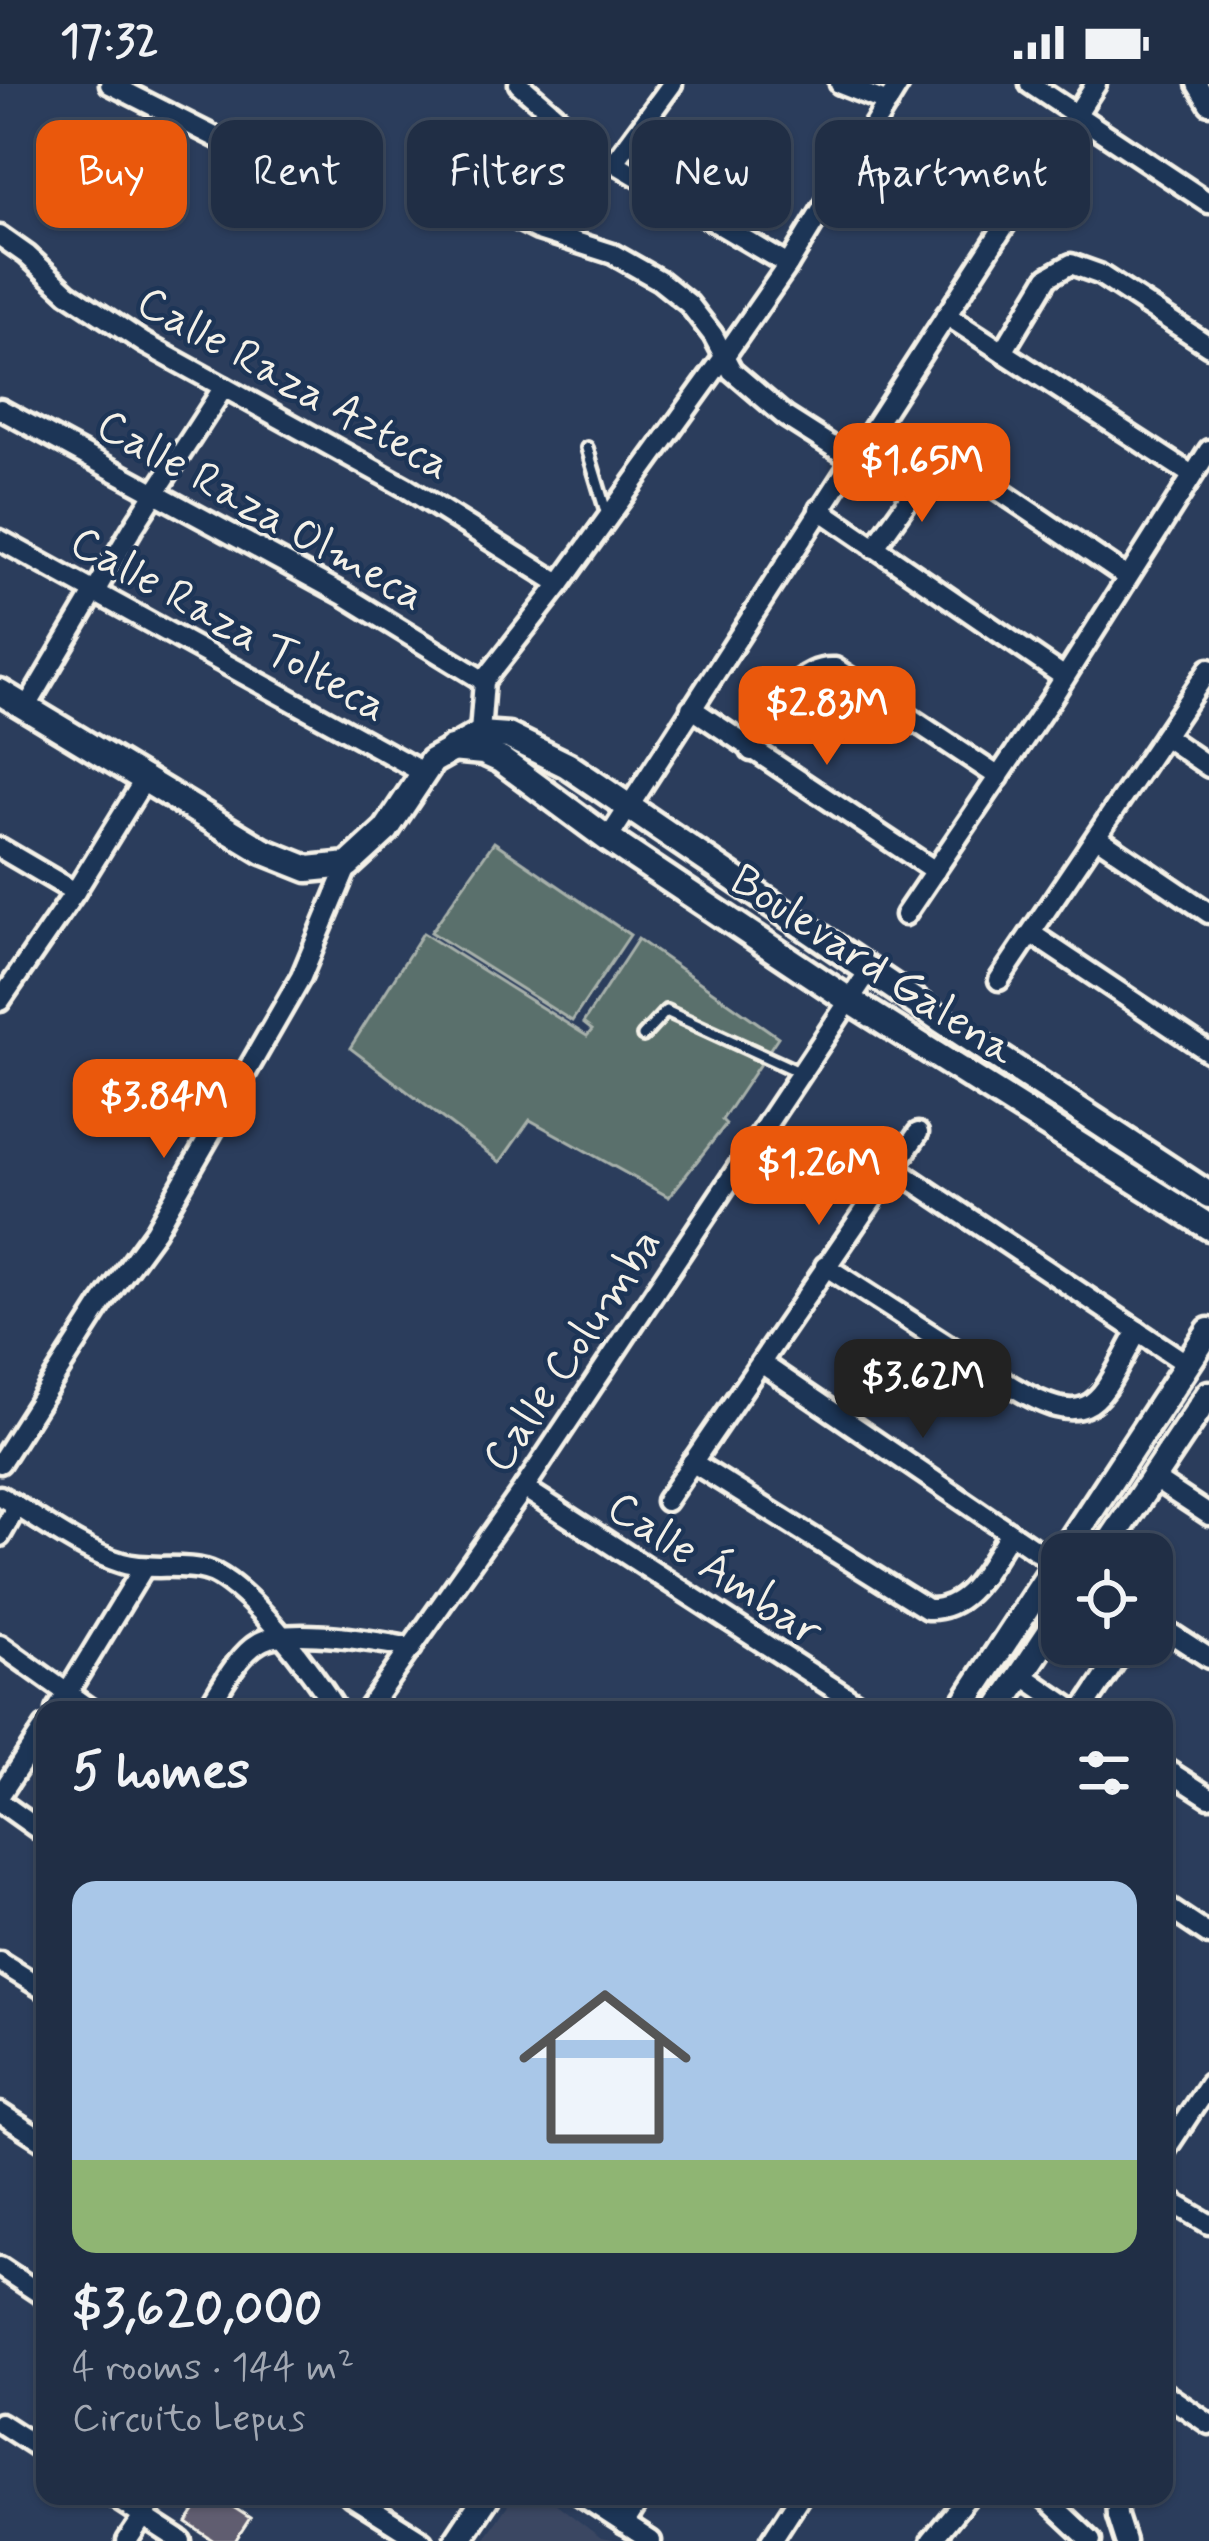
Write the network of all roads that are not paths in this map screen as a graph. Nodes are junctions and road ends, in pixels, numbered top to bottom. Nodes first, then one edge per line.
1 (110, 84) edge
2 (519, 84) edge
3 (673, 84) edge
4 (840, 84) edge
5 (899, 84) edge
6 (1030, 84) edge
7 (1096, 84) edge
8 (1197, 84) edge
9 (888, 104) junction
10 (1209, 104) edge
11 (1076, 115) junction
12 (211, 135) edge
13 (614, 164) junction
14 (1209, 203) edge
15 (534, 228) edge
16 (0, 236) edge
17 (788, 265) junction
18 (946, 316) junction
19 (1209, 346) edge
20 (1003, 352) junction
21 (724, 357) junction
22 (224, 387) junction
23 (0, 409) edge
24 (587, 448) dead end
25 (1209, 450) edge
26 (852, 459) junction
27 (1192, 475) junction
28 (155, 491) junction
29 (819, 509) junction
30 (608, 518) junction
31 (0, 541) edge
32 (874, 548) junction
33 (1126, 577) junction
34 (560, 584) junction
35 (94, 592) junction
36 (1209, 669) edge
37 (1064, 676) junction
38 (484, 681) junction
39 (0, 692) edge
40 (26, 708) junction
41 (691, 708) junction
42 (1164, 736) junction
43 (492, 745) junction
44 (751, 751) junction
45 (1209, 767) edge
46 (422, 772) junction
47 (146, 777) junction
48 (999, 777) junction
49 (626, 807) junction
50 (1097, 837) junction
51 (608, 839) junction
52 (0, 848) edge
53 (348, 865) junction
54 (935, 871) junction
55 (75, 892) junction
56 (1209, 913) edge
57 (905, 916) dead end
58 (1032, 934) junction
59 (869, 971) junction
60 (999, 980) dead end
61 (2, 995) edge
62 (849, 1000) junction
63 (643, 1036) dead end
64 (1209, 1052) edge
65 (801, 1072) junction
66 (918, 1132) dead end
67 (893, 1168) junction
68 (1209, 1195) edge
69 (1209, 1227) edge
70 (825, 1266) junction
71 (1138, 1331) junction
72 (1209, 1331) edge
73 (761, 1363) junction
74 (1187, 1364) junction
75 (1209, 1394) edge
76 (692, 1462) junction
77 (0, 1463) edge
78 (1153, 1478) junction
79 (524, 1488) junction
80 (9, 1501) edge
81 (666, 1501) dead end
82 (1209, 1515) edge
83 (1010, 1533) junction
84 (1076, 1533) edge
85 (1116, 1533) edge
86 (0, 1535) edge
87 (1041, 1554) edge
88 (144, 1567) junction
89 (1041, 1587) edge
90 (1173, 1635) edge
91 (279, 1637) junction
92 (0, 1646) edge
93 (1041, 1646) edge
94 (412, 1648) junction
95 (1209, 1658) edge
96 (1112, 1665) edge
97 (1022, 1675) junction
98 (61, 1701) edge
99 (63, 1701) edge
100 (213, 1701) edge
101 (331, 1701) edge
102 (374, 1701) edge
103 (853, 1701) edge
104 (966, 1701) edge
105 (1004, 1701) edge
106 (1060, 1701) edge
107 (1089, 1701) edge
108 (36, 1741) edge
109 (1173, 1774) edge
110 (1209, 1797) edge
111 (0, 1798) edge
112 (36, 1827) edge
113 (1173, 1911) edge
114 (1209, 1935) edge
115 (0, 1962) edge
116 (36, 1984) edge
117 (1209, 2084) edge
118 (0, 2113) edge
119 (36, 2136) edge
120 (1173, 2138) edge
121 (1173, 2202) edge
122 (1209, 2224) edge
123 (0, 2267) edge
124 (36, 2290) edge
125 (1173, 2398) edge
126 (0, 2423) edge
127 (1209, 2424) edge
128 (36, 2446) edge
129 (126, 2505) edge
130 (151, 2505) edge
131 (365, 2505) edge
132 (481, 2505) edge
133 (596, 2505) edge
134 (636, 2505) edge
135 (794, 2505) edge
136 (961, 2505) edge
137 (1053, 2505) edge
138 (1116, 2505) edge
139 (143, 2516) junction
140 (624, 2524) junction
141 (127, 2541) edge
142 (181, 2541) edge
143 (422, 2541) edge
144 (457, 2541) edge
145 (651, 2541) edge
146 (770, 2541) edge
147 (932, 2541) edge
148 (1091, 2541) edge
149 (1125, 2541) edge

1 - 12 street
2 - 13 street
3 - 13 street
4 - 9 street
5 - 9 street
6 - 11 street
7 - 11 street
8 - 10 street
9 - 17 street
11 - 14 street
11 - 18 street
13 - 17 street
15 - 21 street
16 - 22 street, Calle Raza Azteca
17 - 21 street
18 - 20 street
18 - 26 street
19 - 20 street
20 - 27 street
21 - 26 street
21 - 30 street
22 - 28 street
22 - 34 street, Calle Raza Azteca
23 - 28 street, Calle Raza Olmeca
24 - 30 lane
25 - 27 street
26 - 29 street
27 - 33 street
28 - 35 street
28 - 38 street, Calle Raza Olmeca
29 - 32 street
29 - 41 street
30 - 34 street
31 - 35 street, Calle Raza Tolteca
32 - 33 street
32 - 37 street
33 - 37 street
34 - 38 street
35 - 40 street
35 - 46 street, Calle Raza Tolteca
36 - 42 street
37 - 48 street
38 - 43 street
39 - 40 street
40 - 47 street
41 - 44 street
41 - 49 street
42 - 45 street
42 - 50 street
43 - 46 street
43 - 49 street, Boulevard Galena
43 - 51 street, Boulevard Galena
44 - 48 street
44 - 54 street
46 - 53 street
47 - 53 street
47 - 55 street
48 - 54 street
49 - 51 street
49 - 59 street, Boulevard Galena
50 - 56 street
50 - 58 street
51 - 62 street, Boulevard Galena
52 - 55 street
53 - 77 street
54 - 57 street
55 - 61 street
58 - 60 street
58 - 64 street
59 - 62 street, Calle Columba
59 - 68 street, Boulevard Galena
62 - 65 street, Calle Columba
62 - 69 street, Boulevard Galena
63 - 65 lane
65 - 79 street, Calle Columba
66 - 67 street
67 - 70 street
67 - 71 street
70 - 71 street
70 - 73 street
71 - 74 street
72 - 74 street
73 - 76 street
73 - 83 street
74 - 84 street
75 - 78 street
76 - 81 street
76 - 83 street
78 - 82 street
78 - 85 street
79 - 94 street, Calle Columba
79 - 103 street, Calle Ámbar
80 - 86 street
80 - 88 street
83 - 87 street
88 - 91 street
88 - 99 street
89 - 104 street
90 - 95 street
91 - 94 street
91 - 100 street
91 - 101 street
92 - 98 street
93 - 97 street
94 - 102 street, Calle Columba
96 - 107 street
97 - 105 street
97 - 106 street
108 - 111 street
109 - 110 street
111 - 112 street
113 - 114 street
115 - 116 street
117 - 120 street
118 - 119 street
121 - 122 street
123 - 124 street
125 - 127 street
126 - 128 street
129 - 139 street
130 - 139 street
131 - 143 street
132 - 144 street
133 - 140 street
134 - 140 street
135 - 146 street
136 - 147 street
137 - 148 street
138 - 149 street
139 - 141 street
139 - 142 street
140 - 145 street

